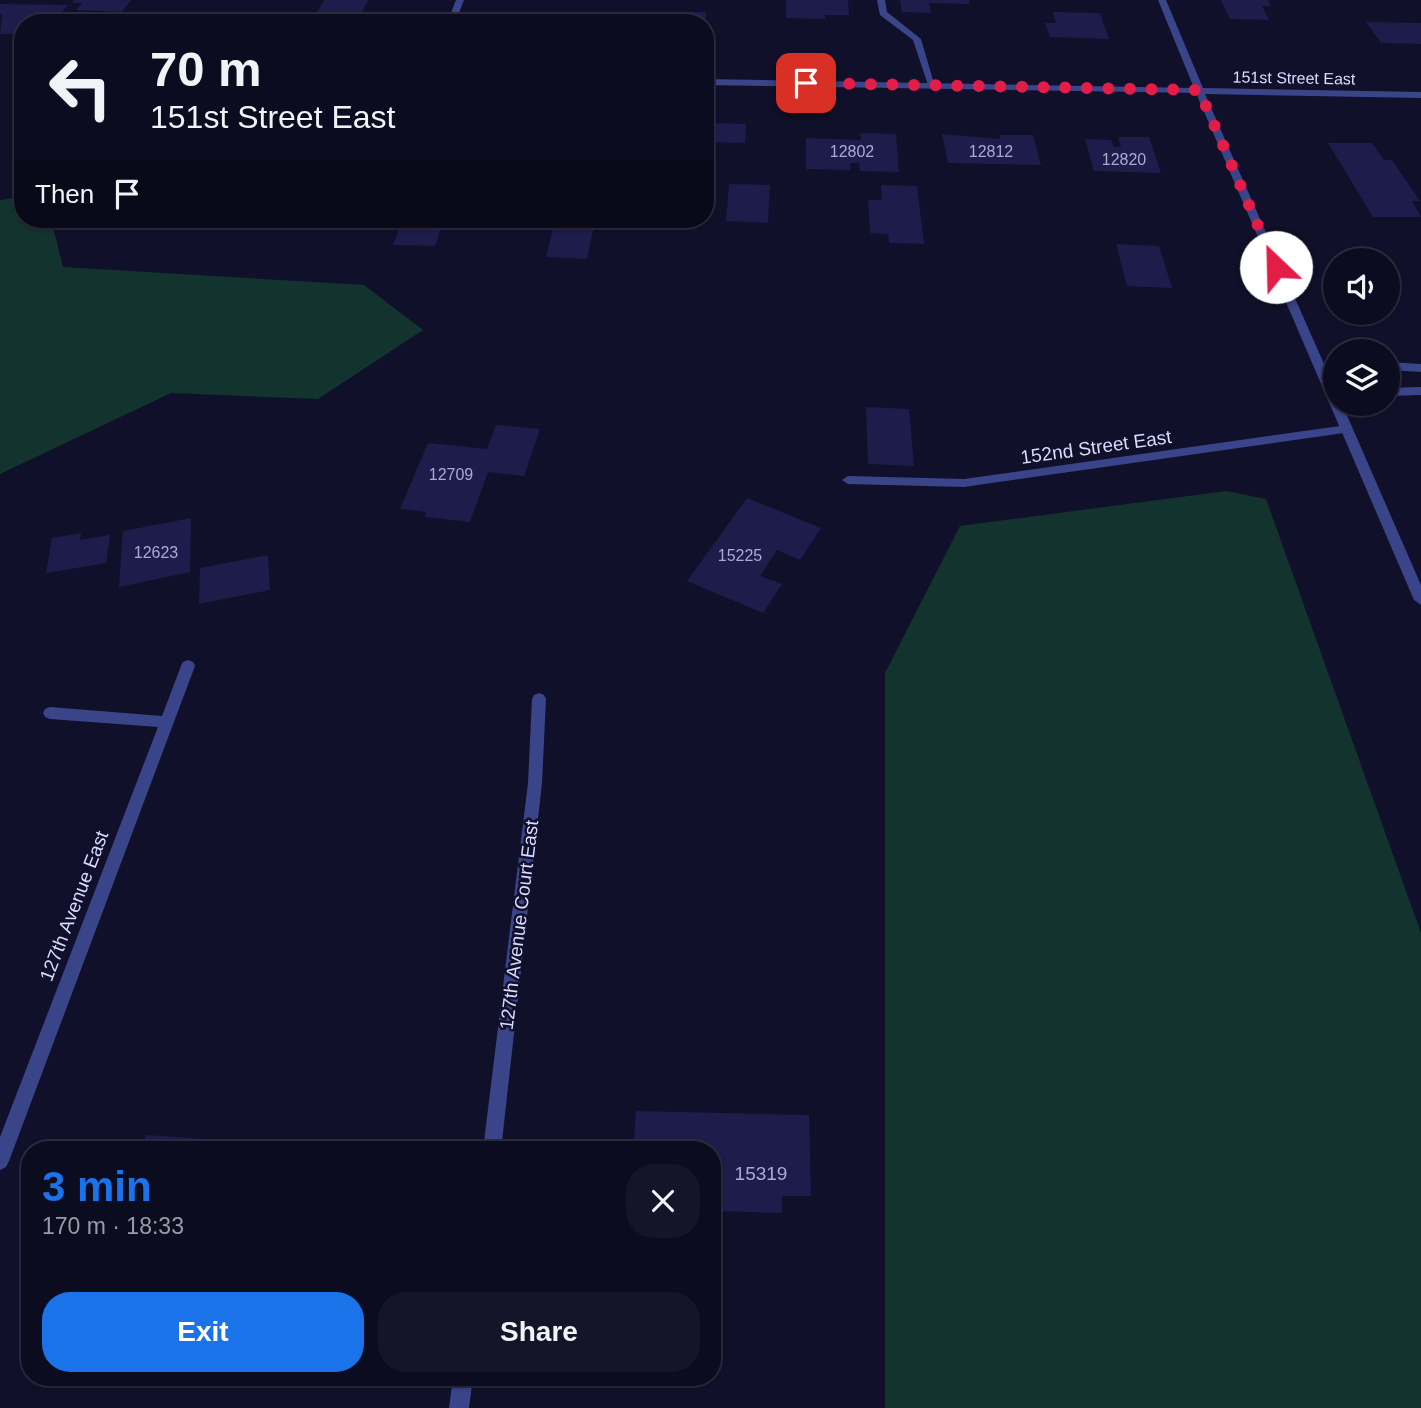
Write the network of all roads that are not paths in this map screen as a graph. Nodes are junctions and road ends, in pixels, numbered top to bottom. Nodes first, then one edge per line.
1 (881, 0) edge
2 (1162, 0) edge
3 (714, 82) edge
4 (932, 85) junction
5 (1199, 90) junction
6 (1421, 95) edge
7 (1400, 367) edge
8 (1321, 368) joint
9 (1421, 368) edge
10 (1323, 372) edge
11 (1421, 391) edge
12 (1400, 392) edge
13 (1342, 416) edge
14 (1347, 429) junction
15 (848, 480) dead end
16 (1421, 600) edge
17 (188, 666) dead end
18 (539, 699) dead end
19 (50, 713) dead end
20 (166, 722) junction
21 (493, 1141) edge
22 (0, 1161) edge
23 (462, 1386) edge
24 (459, 1408) edge

1 - 4 street
2 - 5 street
3 - 4 street, 151st Street East
4 - 5 street, 151st Street East
5 - 6 street, 151st Street East
5 - 8 street
7 - 9 street
8 - 10 street
11 - 12 street
13 - 14 street
14 - 15 street, 152nd Street East
14 - 16 street
17 - 20 street, 127th Avenue East
18 - 21 street, 127th Avenue Court East
19 - 20 street
20 - 22 street, 127th Avenue East
23 - 24 street

